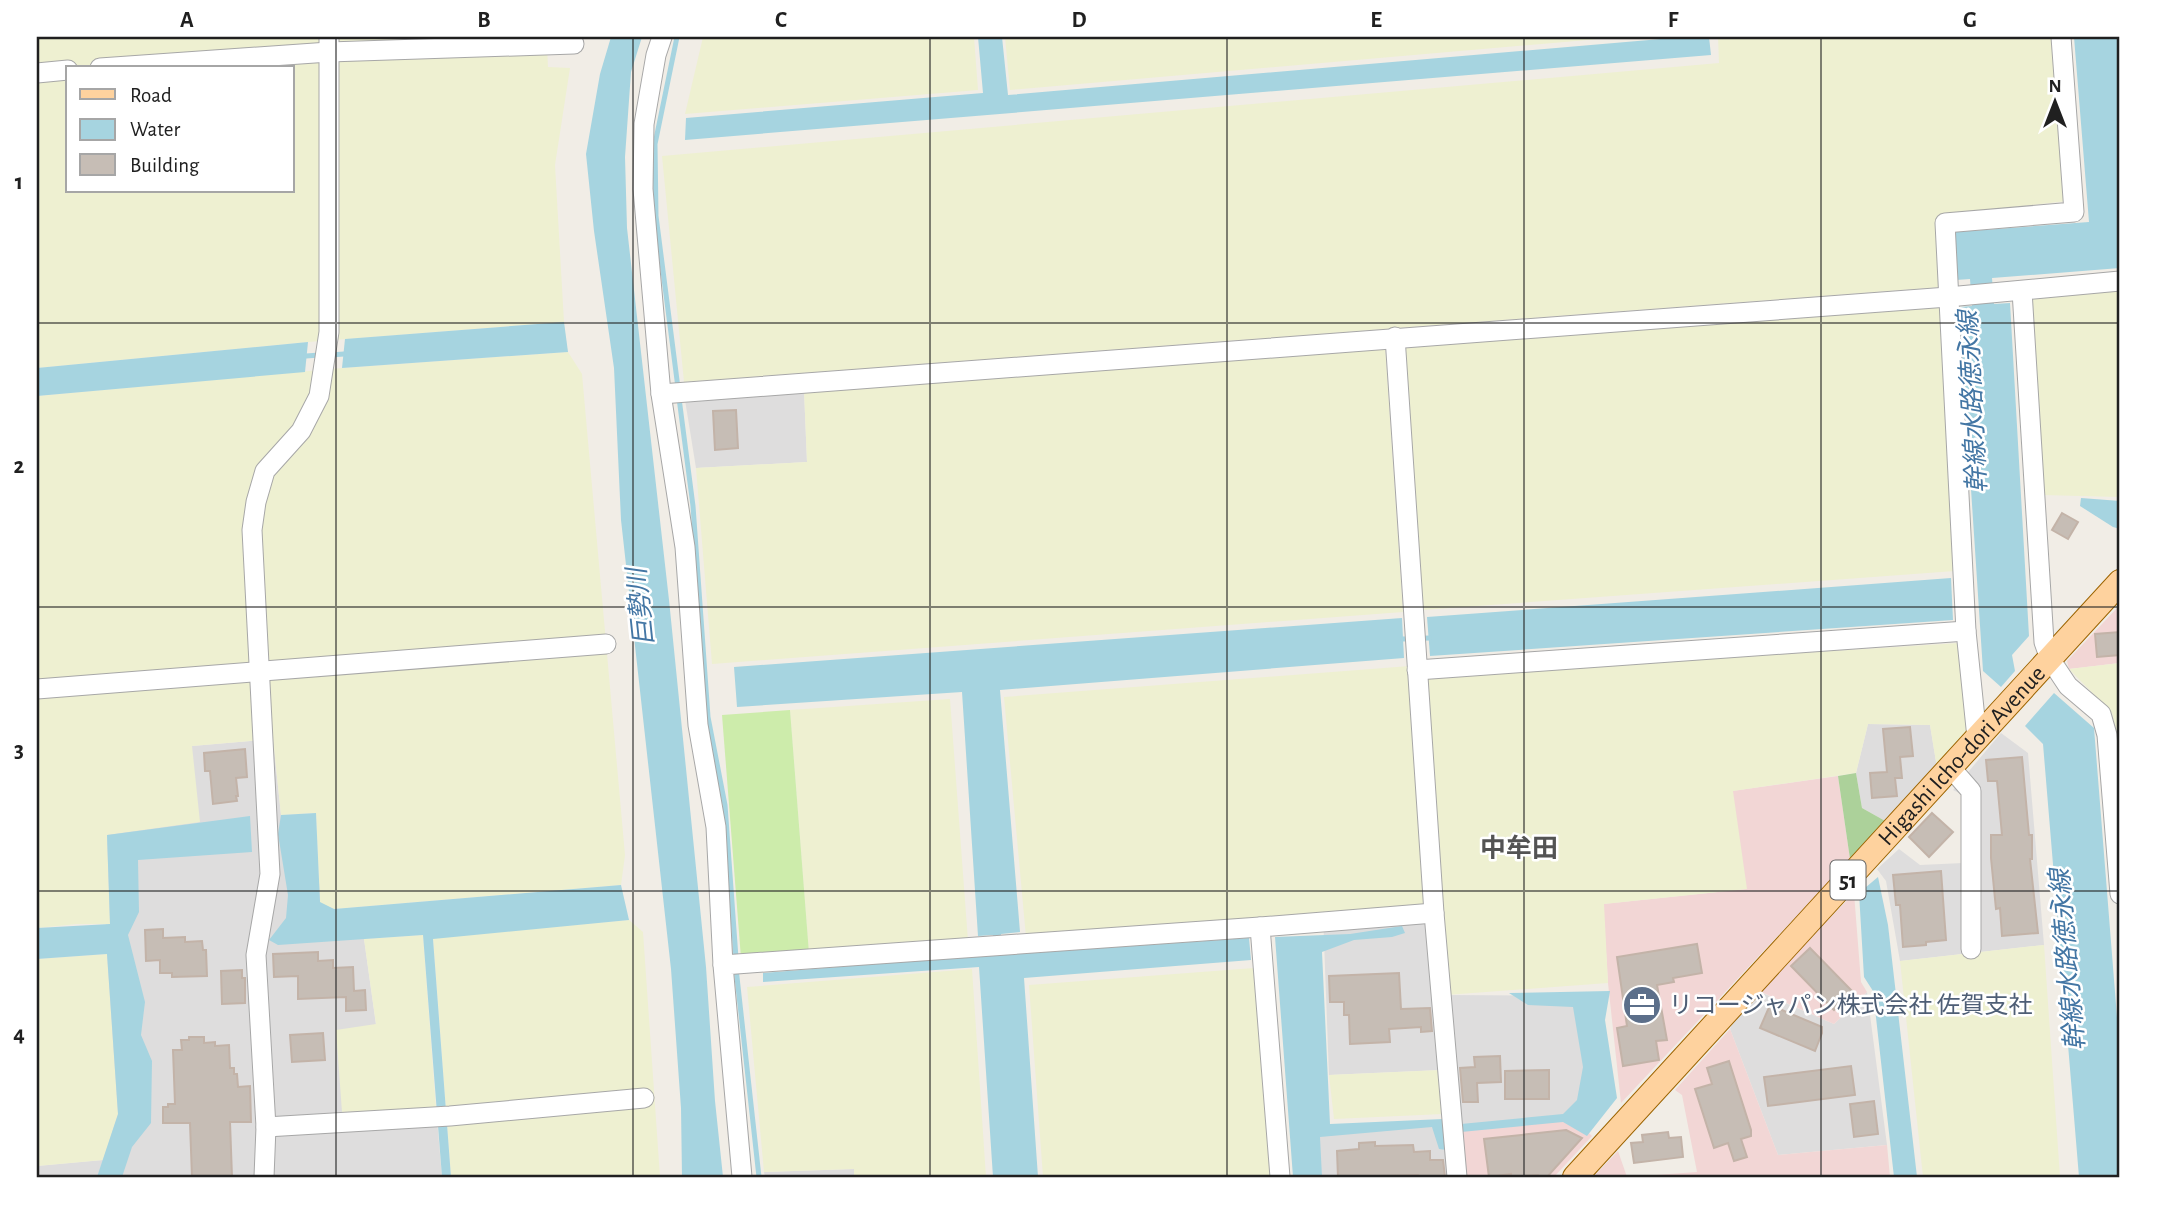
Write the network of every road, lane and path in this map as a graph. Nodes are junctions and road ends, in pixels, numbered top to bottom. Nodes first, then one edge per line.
1 (662, 37) edge
2 (2061, 37) edge
3 (574, 44) dead end
4 (329, 45) edge
5 (120, 66) edge
6 (66, 70) edge
7 (37, 73) edge
8 (2120, 281) edge
9 (2022, 291) junction
10 (1957, 296) junction
11 (1395, 337) junction
12 (661, 394) junction
13 (2120, 582) edge
14 (1966, 631) junction
15 (606, 644) dead end
16 (2050, 659) junction
17 (1418, 670) junction
18 (258, 671) junction
19 (37, 689) edge
20 (2114, 735) edge
21 (1977, 738) junction
22 (1951, 768) junction
23 (2120, 894) edge
24 (1434, 913) junction
25 (1260, 928) junction
26 (1971, 949) dead end
27 (732, 964) junction
28 (644, 1098) dead end
29 (266, 1127) junction
30 (264, 1177) edge
31 (742, 1177) edge
32 (1280, 1177) edge
33 (1457, 1177) edge
34 (1575, 1177) edge

1 - 12 street
2 - 10 street
3 - 4 street
4 - 5 street
4 - 18 street
6 - 7 street
8 - 9 street
9 - 10 street
9 - 16 street
10 - 11 street
10 - 14 street
11 - 12 street
11 - 17 street
12 - 27 street
13 - 16 main road, Higashi Icho-dori Avenue / 51
14 - 17 street
14 - 21 street
15 - 18 street
16 - 20 street
16 - 21 main road, Higashi Icho-dori Avenue / 51
17 - 24 street
18 - 19 street
18 - 29 street
20 - 23 street
21 - 22 main road, Higashi Icho-dori Avenue / 51
22 - 26 street
22 - 34 main road, Higashi Icho-dori Avenue / 51
24 - 25 street
24 - 33 street
25 - 27 street
25 - 32 street
27 - 31 street
28 - 29 street
29 - 30 street

